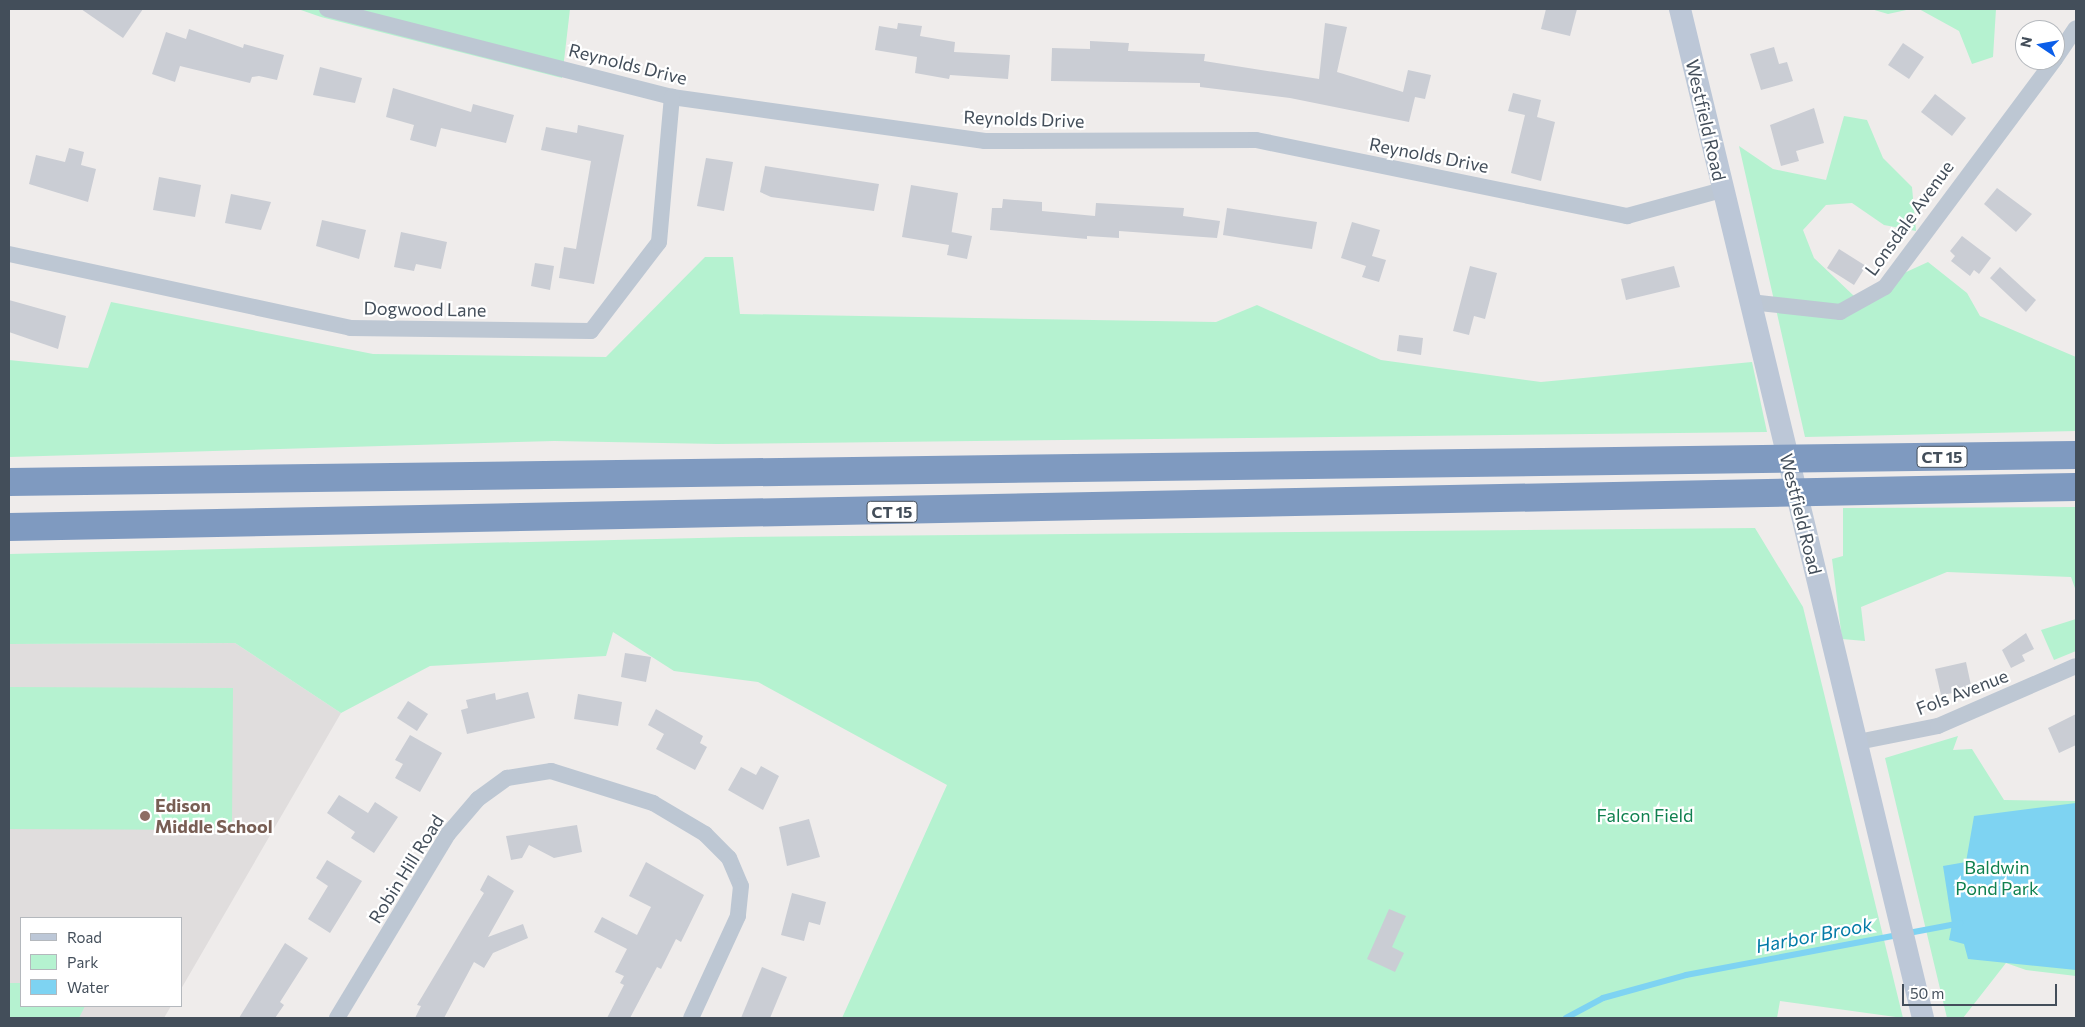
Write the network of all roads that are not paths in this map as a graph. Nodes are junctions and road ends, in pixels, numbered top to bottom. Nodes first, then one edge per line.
1 (327, 9) edge
2 (1680, 9) edge
3 (2076, 28) edge
4 (2065, 44) edge
5 (2046, 70) edge
6 (672, 97) junction
7 (1722, 190) junction
8 (9, 254) edge
9 (1750, 302) junction
10 (2076, 455) edge
11 (9, 482) edge
12 (2076, 487) edge
13 (9, 527) edge
14 (2076, 666) edge
15 (1858, 742) junction
16 (337, 1018) edge
17 (691, 1018) edge
18 (1923, 1018) edge

1 - 6 street, Reynolds Drive
2 - 7 street, Westfield Road
3 - 4 street, Lonsdale Avenue
5 - 9 street, Lonsdale Avenue
6 - 7 street, Reynolds Drive
6 - 8 street, Dogwood Lane
7 - 9 street, Westfield Road
9 - 15 street, Westfield Road
10 - 11 highway, CT 15
12 - 13 highway, CT 15
14 - 15 street, Fols Avenue
15 - 18 street, Westfield Road
16 - 17 street, Robin Hill Road

